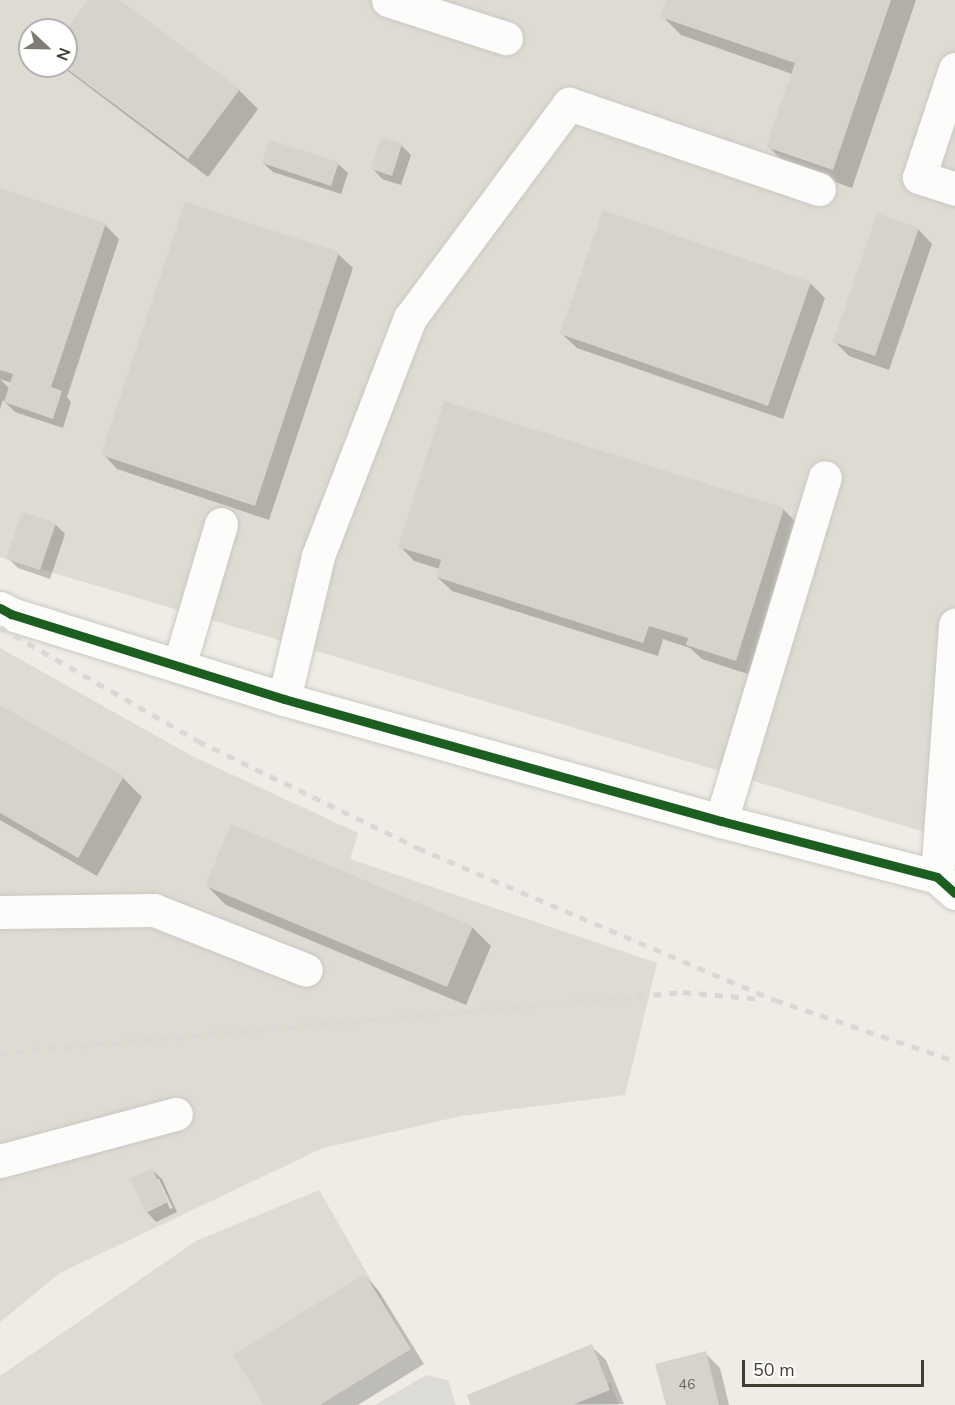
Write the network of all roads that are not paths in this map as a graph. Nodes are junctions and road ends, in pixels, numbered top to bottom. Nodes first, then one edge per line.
1 (388, 0) edge
2 (506, 38) dead end
3 (955, 69) edge
4 (819, 189) dead end
5 (955, 189) edge
6 (825, 477) dead end
7 (221, 524) dead end
8 (0, 608) edge
9 (955, 625) edge
10 (179, 666) junction
11 (284, 699) junction
12 (721, 821) junction
13 (946, 885) edge
14 (0, 912) edge
15 (306, 970) dead end
16 (176, 1114) dead end
17 (0, 1161) edge

1 - 2 street
3 - 5 street
4 - 11 street
6 - 12 street
7 - 10 street
8 - 10 street
9 - 13 street
10 - 11 street
11 - 12 street
12 - 13 street
14 - 15 street
16 - 17 street

